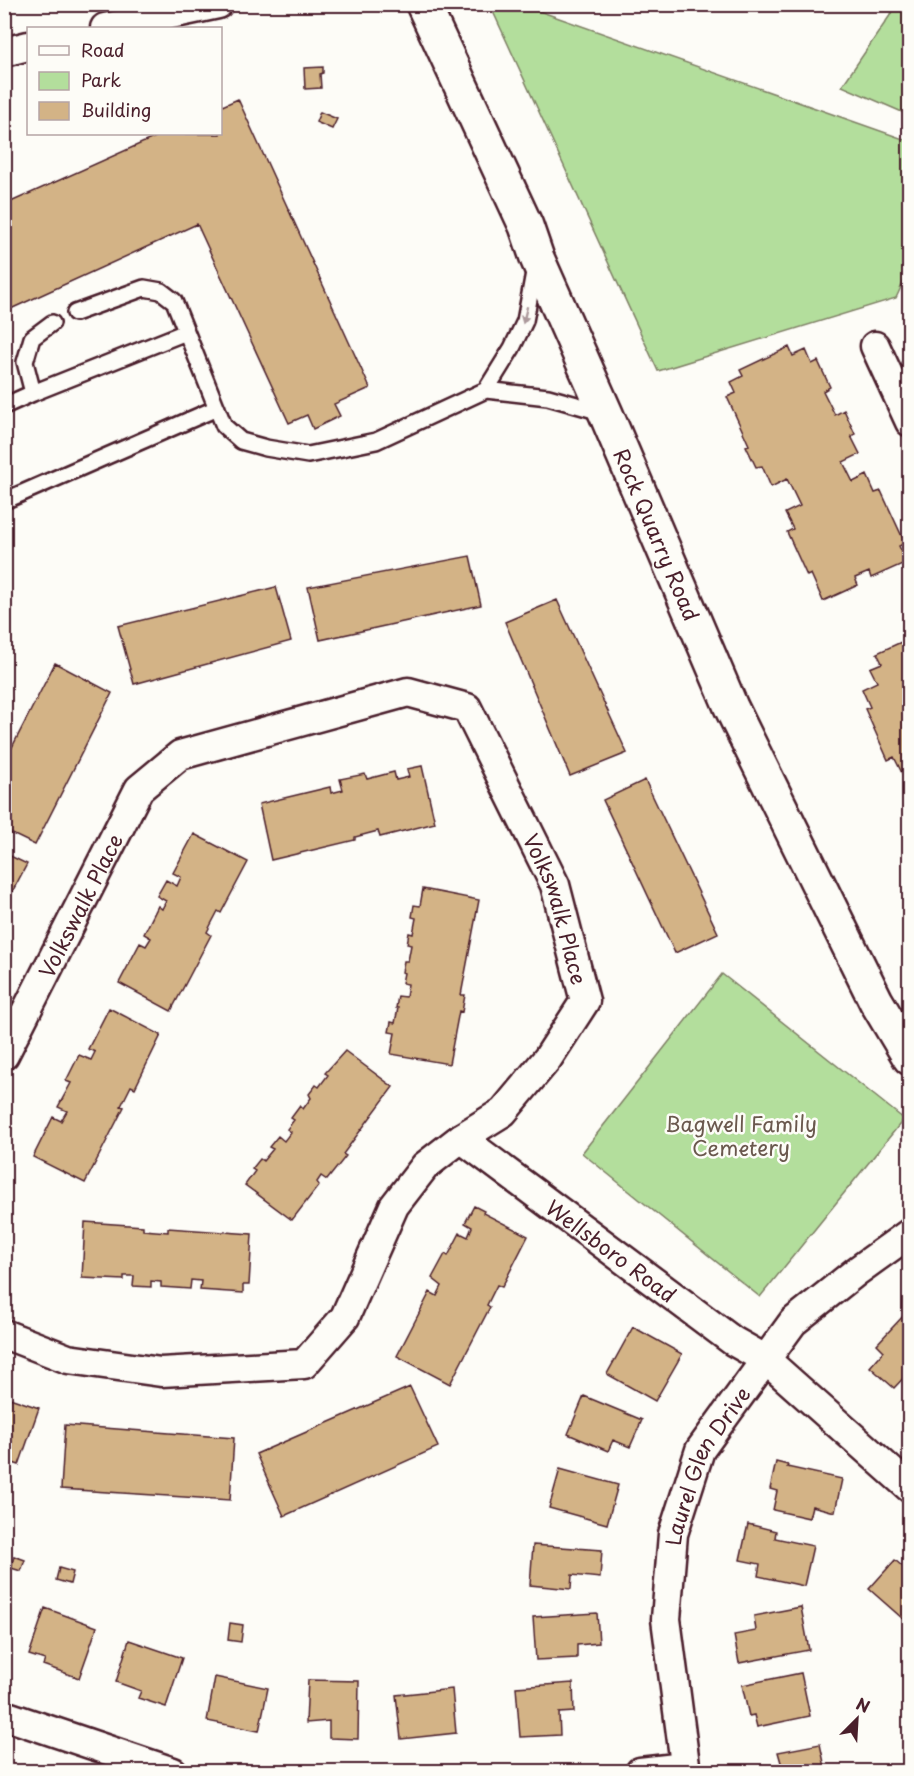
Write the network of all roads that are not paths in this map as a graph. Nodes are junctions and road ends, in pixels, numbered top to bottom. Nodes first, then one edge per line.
1 (218, 4) edge
2 (423, 4) edge
3 (110, 27) edge
4 (27, 46) edge
5 (4, 52) edge
6 (537, 258) junction
7 (75, 313) dead end
8 (52, 323) dead end
9 (186, 332) junction
10 (875, 346) dead end
11 (486, 390) junction
12 (33, 393) junction
13 (4, 406) edge
14 (217, 408) junction
15 (606, 414) junction
16 (909, 422) edge
17 (4, 501) edge
18 (4, 1055) edge
19 (909, 1058) edge
20 (461, 1138) junction
21 (909, 1233) edge
22 (4, 1334) edge
23 (765, 1359) junction
24 (909, 1488) edge
25 (4, 1715) edge
26 (686, 1769) edge
27 (172, 1772) edge
28 (640, 1772) edge

1 - 3 street
2 - 6 main road, Rock Quarry Road
4 - 5 street
6 -> 11 lane
6 - 15 main road, Rock Quarry Road
7 - 9 lane
8 - 12 lane
9 - 12 lane
9 - 14 lane
10 - 16 street
11 - 14 lane
11 - 15 lane
12 - 13 lane
14 - 17 lane
15 - 19 main road, Rock Quarry Road
18 - 20 street, Volkswalk Place
20 - 22 street, Volkswalk Place
20 - 23 street, Wellsboro Road
21 - 23 street, Laurel Glen Drive
23 - 24 street, Wellsboro Road
23 - 26 street, Laurel Glen Drive
25 - 27 street
26 - 28 street

